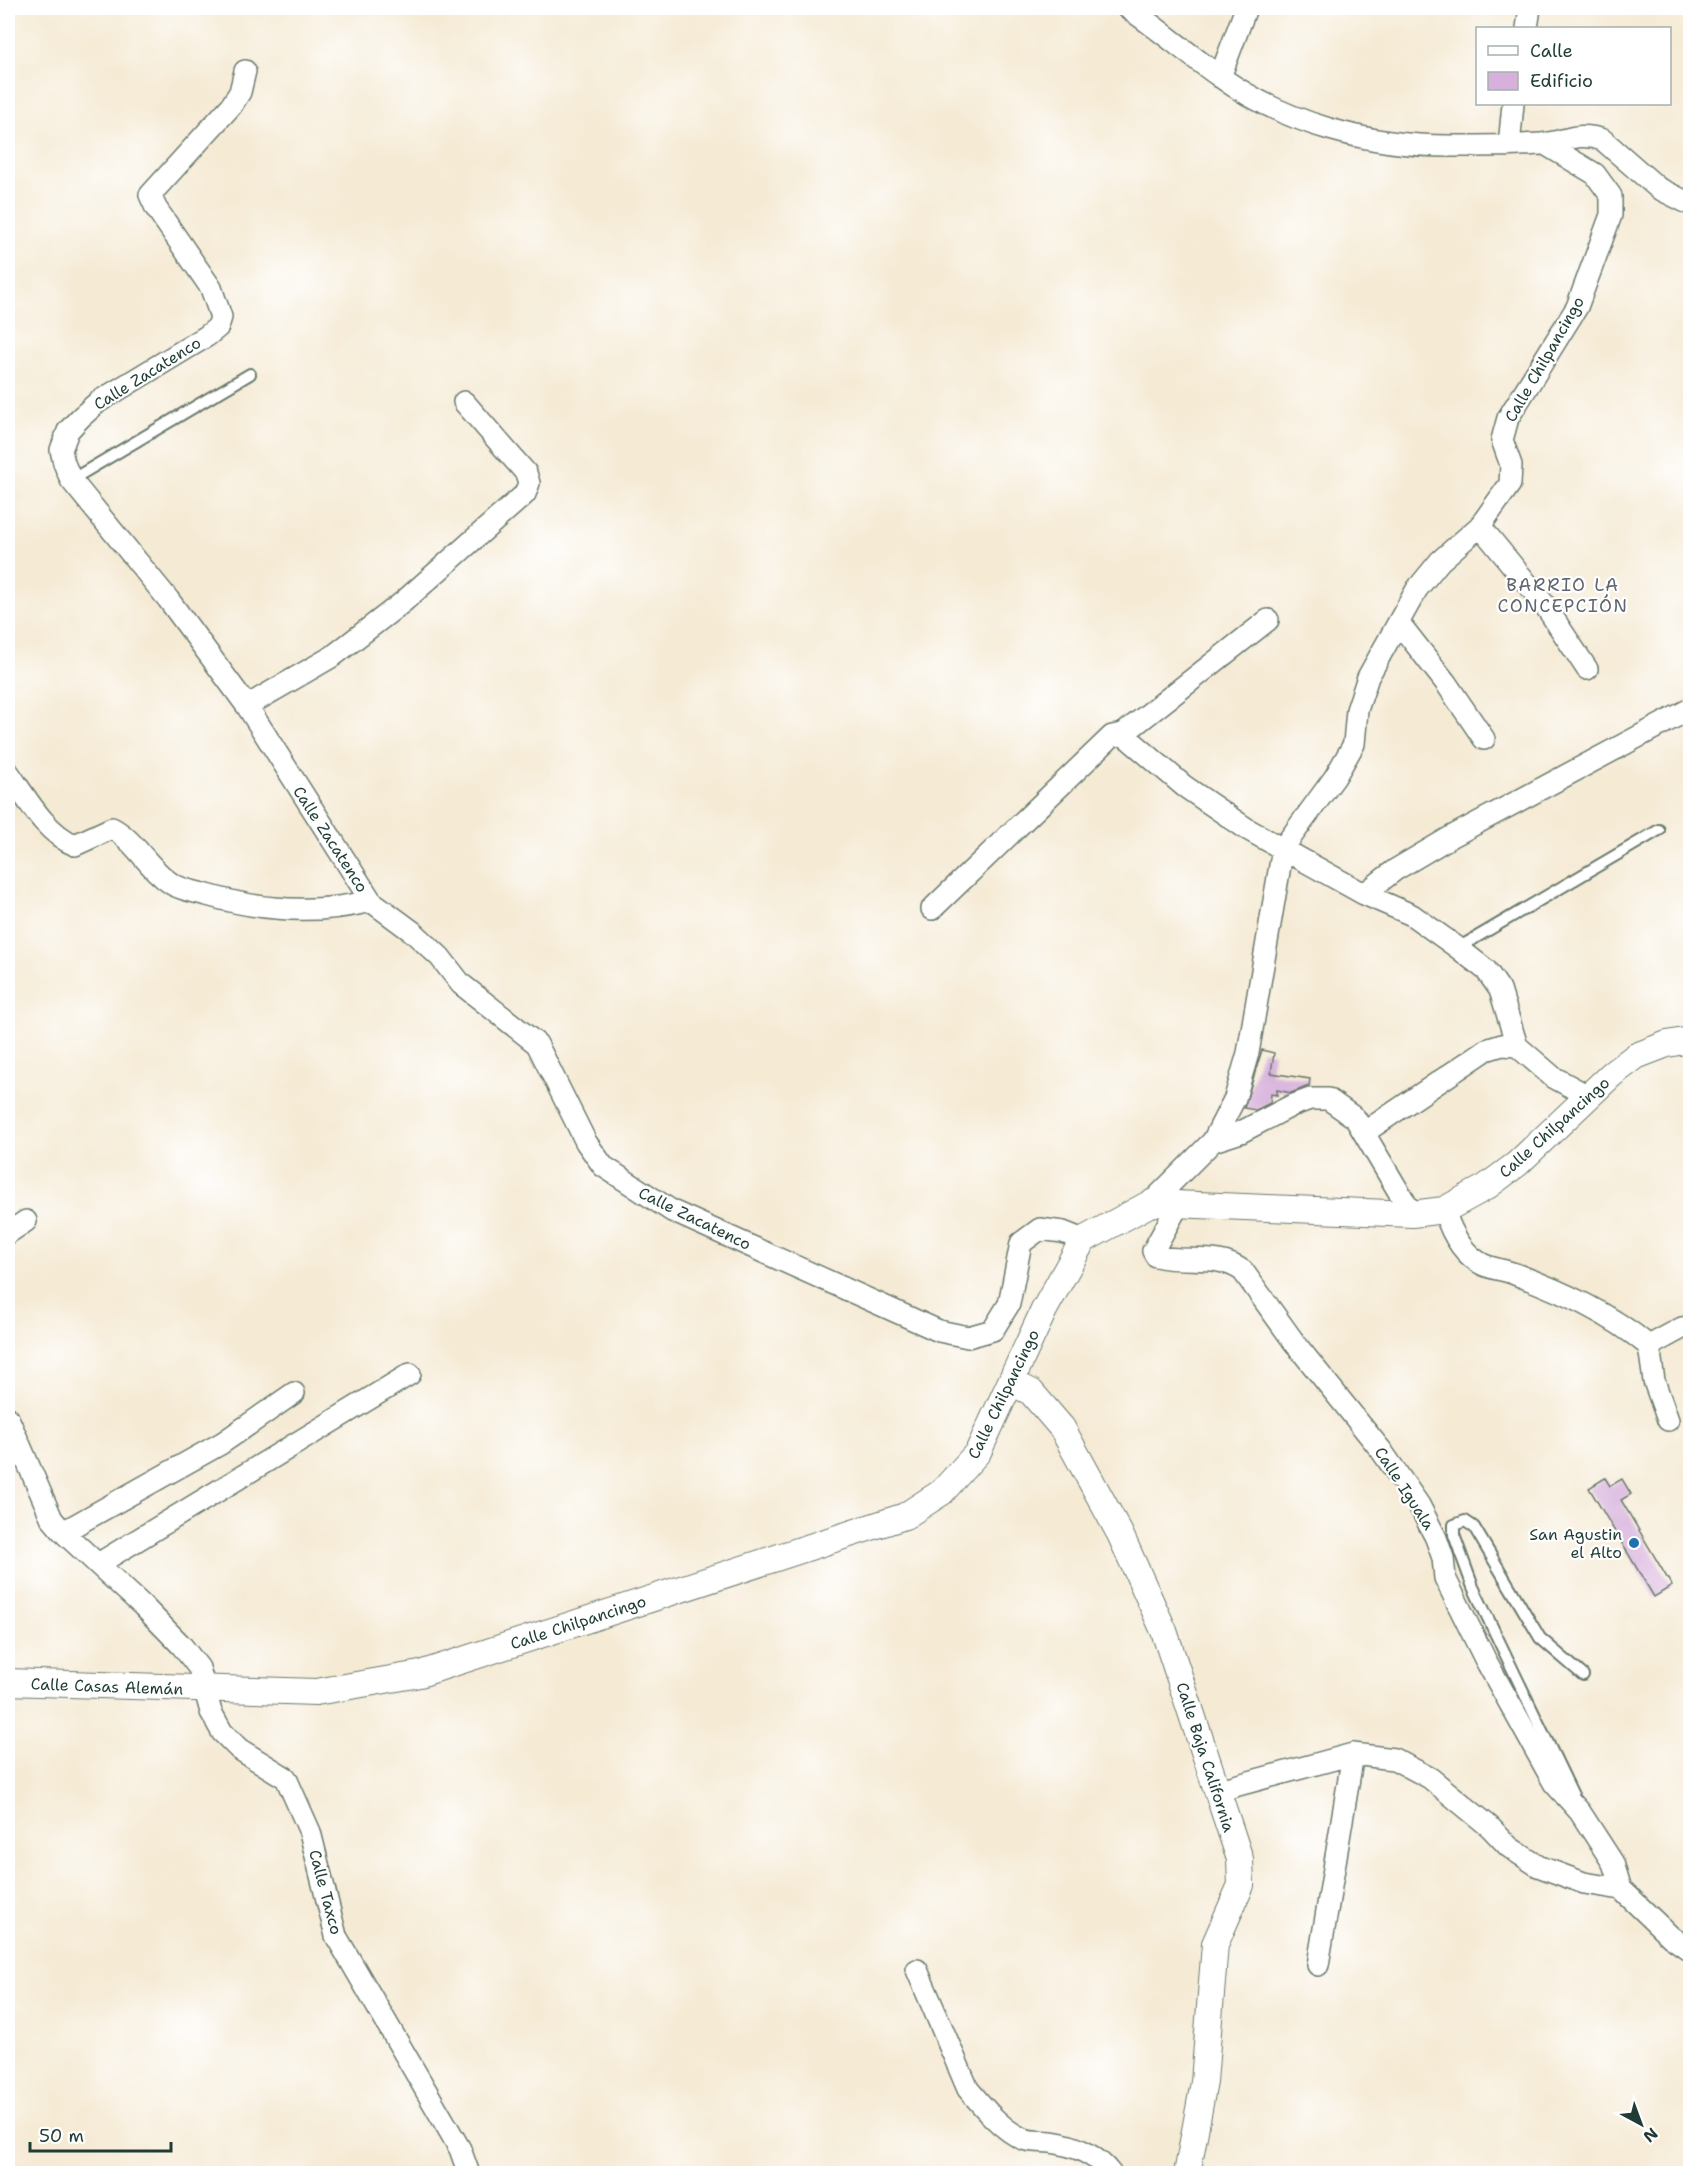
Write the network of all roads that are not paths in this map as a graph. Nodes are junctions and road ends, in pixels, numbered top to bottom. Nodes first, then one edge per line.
1 (1128, 8) edge
2 (1246, 8) edge
3 (1530, 8) edge
4 (1527, 27) edge
5 (245, 71) dead end
6 (1220, 77) junction
7 (1513, 105) edge
8 (1545, 144) junction
9 (1509, 146) junction
10 (1690, 204) edge
11 (250, 374) dead end
12 (464, 402) dead end
13 (71, 480) junction
14 (1480, 526) junction
15 (1268, 620) dead end
16 (1399, 623) junction
17 (1587, 669) dead end
18 (248, 706) junction
19 (1690, 709) edge
20 (1124, 734) junction
21 (1484, 739) dead end
22 (8, 772) edge
23 (1659, 830) dead end
24 (1283, 848) junction
25 (1364, 894) junction
26 (370, 901) junction
27 (932, 909) dead end
28 (1458, 948) junction
29 (1690, 1040) edge
30 (1517, 1046) junction
31 (1588, 1096) junction
32 (1365, 1132) junction
33 (1214, 1141) junction
34 (1180, 1202) junction
35 (1151, 1203) junction
36 (1444, 1210) junction
37 (1412, 1214) junction
38 (26, 1221) dead end
39 (8, 1233) edge
40 (1083, 1240) junction
41 (1690, 1327) edge
42 (1649, 1346) junction
43 (410, 1374) dead end
44 (1011, 1382) junction
45 (294, 1393) dead end
46 (8, 1418) edge
47 (1668, 1420) dead end
48 (63, 1532) junction
49 (98, 1564) junction
50 (1583, 1675) dead end
51 (8, 1682) edge
52 (206, 1690) junction
53 (1353, 1754) junction
54 (1216, 1791) junction
55 (1580, 1812) junction
56 (1621, 1889) junction
57 (1690, 1950) edge
58 (1318, 1965) dead end
59 (917, 1970) dead end
60 (469, 2174) edge
61 (1111, 2174) edge
62 (1187, 2174) edge

1 - 6 street
2 - 6 street
3 - 4 street
5 - 13 street, Calle Zacatenco
6 - 9 street
7 - 9 street
8 - 9 street
8 - 10 street
8 - 14 street, Calle Chilpancingo
11 - 13 lane
12 - 18 street
13 - 18 street, Calle Zacatenco
14 - 16 street, Calle Chilpancingo
14 - 17 street
15 - 20 street
16 - 21 street
16 - 24 street, Calle Chilpancingo
18 - 26 street, Calle Zacatenco
19 - 25 street
20 - 24 street
20 - 27 street
22 - 26 street
23 - 28 lane
24 - 25 street
24 - 33 street, Calle Chilpancingo
25 - 28 street
26 - 40 street, Calle Zacatenco
28 - 30 street
29 - 31 street, Calle Chilpancingo
30 - 31 street
30 - 32 street
31 - 36 street, Calle Chilpancingo
32 - 33 street
32 - 37 street
33 - 35 street
34 - 35 street, Calle Chilpancingo
34 - 37 street, Calle Chilpancingo
34 - 55 street, Calle Iguala
35 - 40 street, Calle Chilpancingo
36 - 37 street, Calle Chilpancingo
36 - 42 street
38 - 39 street
40 - 44 street, Calle Chilpancingo
41 - 42 street
42 - 47 street
43 - 49 street
44 - 52 street, Calle Chilpancingo
44 - 54 street, Calle Baja California
45 - 48 street
46 - 48 street, Calle Taxco
48 - 49 street, Calle Taxco
49 - 52 street, Calle Taxco
50 - 55 lane
51 - 52 street, Calle Casas Alemán
52 - 60 street, Calle Taxco
53 - 54 street
53 - 56 street
53 - 58 street
54 - 62 street, Calle Baja California
55 - 56 street, Calle Iguala
56 - 57 street
59 - 61 street

